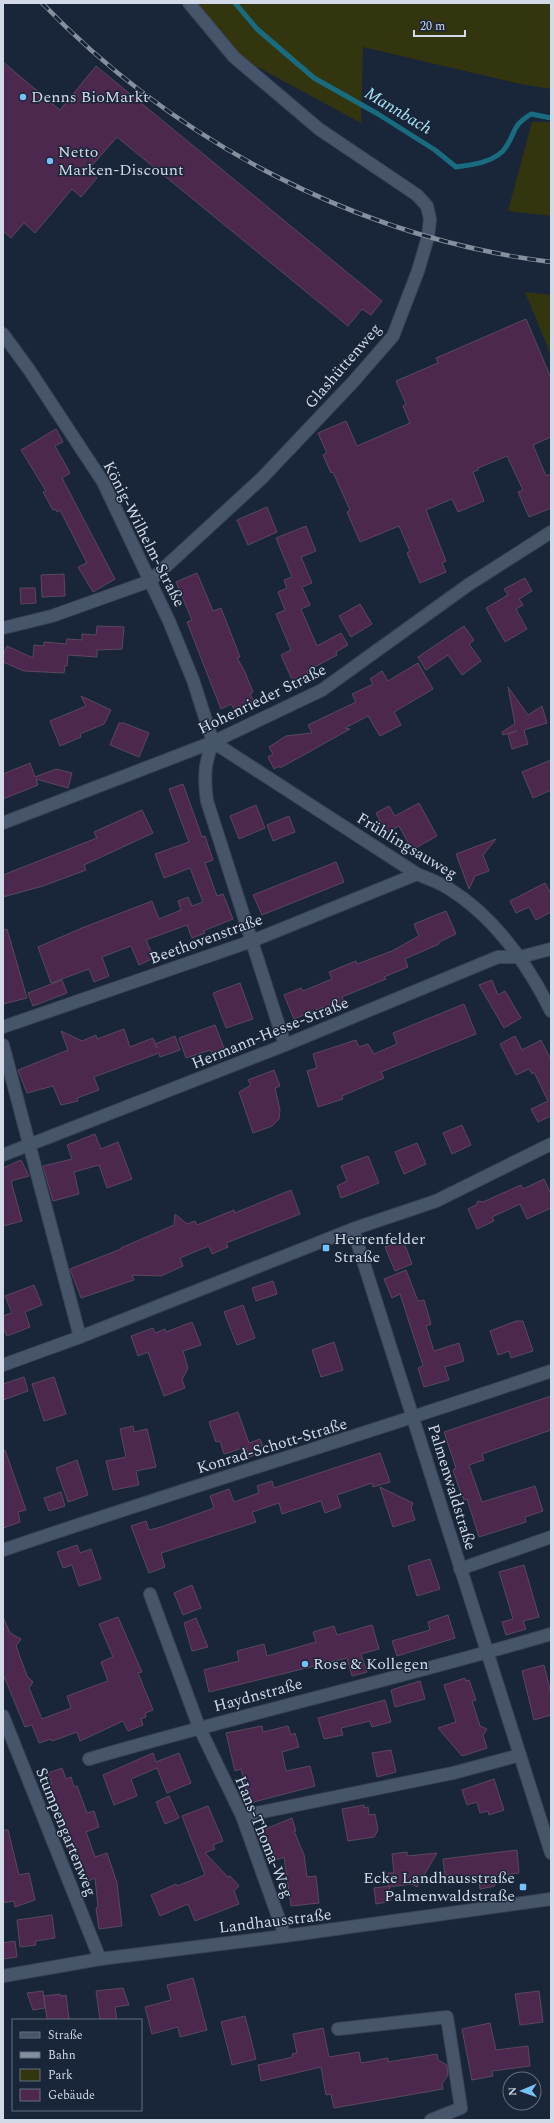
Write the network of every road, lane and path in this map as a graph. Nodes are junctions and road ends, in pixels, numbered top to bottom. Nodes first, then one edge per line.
1 (189, 3) edge
2 (3, 334) edge
3 (551, 532) edge
4 (150, 581) junction
5 (3, 628) edge
6 (213, 742) junction
7 (3, 823) edge
8 (417, 874) junction
9 (252, 941) junction
10 (551, 949) edge
11 (520, 956) junction
12 (551, 1011) edge
13 (3, 1027) edge
14 (3, 1045) edge
15 (286, 1045) junction
16 (28, 1144) junction
17 (551, 1144) edge
18 (3, 1155) edge
19 (353, 1229) junction
20 (80, 1337) junction
21 (3, 1365) edge
22 (551, 1371) edge
23 (414, 1418) junction
24 (551, 1537) edge
25 (3, 1550) edge
26 (460, 1569) junction
27 (150, 1594) dead end
28 (551, 1634) edge
29 (487, 1652) junction
30 (3, 1716) edge
31 (199, 1727) junction
32 (520, 1755) junction
33 (89, 1758) dead end
34 (242, 1816) junction
35 (551, 1853) edge
36 (551, 1899) edge
37 (285, 1936) junction
38 (100, 1959) junction
39 (3, 1976) edge
40 (338, 2029) dead end
41 (431, 2120) edge

1 - 4 street, Glashüttenweg
2 - 4 street, König-Wilhelm-Straße
3 - 6 street, Hohenrieder Straße
4 - 5 street
4 - 6 street, König-Wilhelm-Straße
6 - 7 street, Hohenrieder Straße
6 - 8 street, Frühlingsauweg
6 - 9 street
8 - 9 street, Beethovenstraße
8 - 11 street, Frühlingsauweg
9 - 13 street, Beethovenstraße
9 - 15 street
10 - 11 street, Hermann-Hesse-Straße
11 - 12 street, Frühlingsauweg
11 - 15 street, Hermann-Hesse-Straße
14 - 16 street
15 - 16 street, Hermann-Hesse-Straße
16 - 18 street, Hermann-Hesse-Straße
16 - 20 street
17 - 19 street
19 - 20 street
19 - 23 street, Palmenwaldstraße
20 - 21 street
22 - 23 street, Konrad-Schott-Straße
23 - 25 street, Konrad-Schott-Straße
23 - 26 street, Palmenwaldstraße
24 - 26 street
26 - 29 street, Palmenwaldstraße
27 - 31 street, Hans-Thoma-Weg
28 - 29 street, Haydnstraße
29 - 31 street, Haydnstraße
29 - 32 street, Palmenwaldstraße
30 - 38 street, Stumpengartenweg
31 - 33 street, Haydnstraße
31 - 34 street, Hans-Thoma-Weg
32 - 34 street
32 - 35 street, Palmenwaldstraße
34 - 37 street, Hans-Thoma-Weg
36 - 37 street, Landhausstraße
37 - 38 street, Landhausstraße
38 - 39 street, Landhausstraße
40 - 41 street

